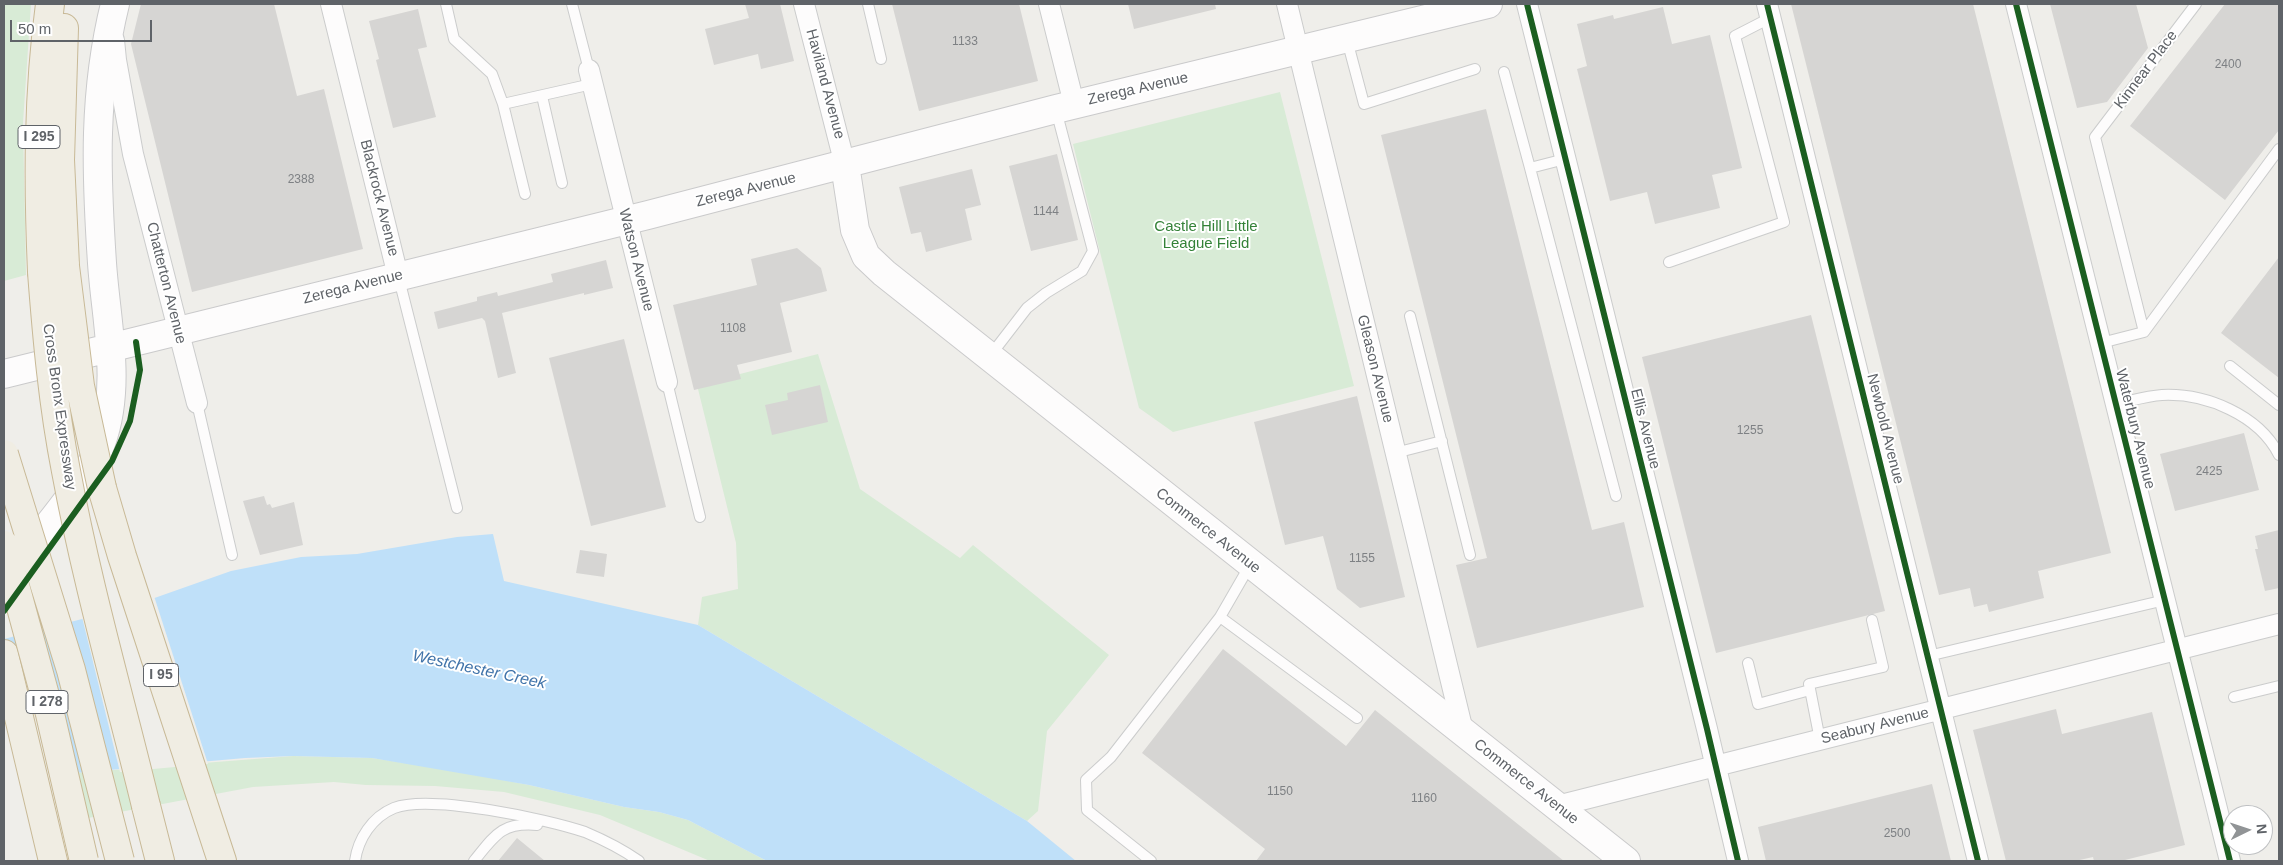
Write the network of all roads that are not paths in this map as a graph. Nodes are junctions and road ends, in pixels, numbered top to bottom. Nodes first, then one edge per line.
1 (50, 4) edge
2 (66, 4) edge
3 (331, 4) edge
4 (446, 4) edge
5 (572, 4) edge
6 (804, 4) edge
7 (868, 4) edge
8 (1049, 4) edge
9 (1287, 4) edge
10 (1527, 4) edge
11 (2016, 4) edge
12 (2196, 4) edge
13 (1477, 5) edge
14 (114, 6) edge
15 (1769, 11) edge
16 (1347, 39) junction
17 (1299, 51) junction
18 (881, 59) dead end
19 (1476, 69) dead end
20 (1504, 72) dead end
21 (590, 77) junction
22 (542, 96) junction
23 (503, 104) junction
24 (1065, 107) junction
25 (2279, 149) edge
26 (1565, 159) junction
27 (845, 165) junction
28 (1530, 168) junction
29 (562, 183) dead end
30 (525, 194) dead end
31 (626, 220) junction
32 (1669, 262) dead end
33 (53, 269) junction
34 (398, 276) junction
35 (1410, 316) dead end
36 (178, 331) junction
37 (2144, 332) junction
38 (2101, 343) junction
39 (110, 348) junction
40 (989, 357) junction
41 (2230, 366) dead end
42 (4, 374) edge
43 (667, 382) joint
44 (197, 404) joint
45 (2116, 404) junction
46 (2279, 405) edge
47 (1442, 441) junction
48 (1395, 452) junction
49 (4, 454) edge
50 (2279, 455) edge
51 (102, 488) junction
52 (1616, 496) dead end
53 (457, 508) dead end
54 (700, 517) dead end
55 (4, 544) edge
56 (232, 555) dead end
57 (1470, 555) dead end
58 (1250, 565) junction
59 (4, 585) edge
60 (2165, 600) junction
61 (1220, 618) junction
62 (1872, 620) dead end
63 (2279, 624) edge
64 (2178, 650) junction
65 (4, 654) edge
66 (1928, 656) junction
67 (1748, 663) dead end
68 (2279, 686) edge
69 (1810, 690) junction
70 (2234, 697) dead end
71 (1940, 710) junction
72 (1357, 718) dead end
73 (1464, 735) junction
74 (1820, 740) junction
75 (1716, 766) junction
76 (1557, 806) junction
77 (53, 861) edge
78 (84, 861) edge
79 (120, 861) edge
80 (160, 861) edge
81 (207, 861) edge
82 (222, 861) edge
83 (355, 861) edge
84 (474, 861) edge
85 (632, 861) edge
86 (639, 861) edge
87 (1151, 861) edge
88 (1626, 861) edge
89 (1738, 861) edge
90 (1978, 861) edge
91 (2230, 861) edge

1 - 33 highway, Cross Bronx Expressway / I 295
2 - 33 highway, I 95
3 - 34 street, Blackrock Avenue
4 - 23 lane
5 - 21 lane, Watson Avenue
6 - 27 street, Haviland Avenue
7 - 18 lane
8 - 24 street
9 - 17 street, Gleason Avenue
10 - 26 street, Ellis Avenue
11 - 38 street, Waterbury Avenue
12 - 37 lane, Kinnear Place
13 - 16 main road, Zerega Avenue
14 - 36 street, Chatterton Avenue
14 - 39 main road
15 - 32 lane
15 - 66 street, Newbold Avenue
16 - 17 main road, Zerega Avenue
16 - 19 lane
17 - 24 main road, Zerega Avenue
17 - 48 street, Gleason Avenue
20 - 28 lane
21 - 22 lane
21 - 31 street, Watson Avenue
22 - 23 lane
22 - 29 lane
23 - 30 lane
24 - 27 main road, Zerega Avenue
24 - 40 lane
25 - 37 lane
26 - 28 lane
26 - 75 street, Ellis Avenue
27 - 31 main road, Zerega Avenue
27 - 40 main road, Commerce Avenue
28 - 52 lane
31 - 34 main road, Zerega Avenue
31 - 43 street, Watson Avenue
33 - 51 highway, I 95, bridge
33 - 80 highway, Cross Bronx Expressway / I 295, bridge
34 - 36 main road, Zerega Avenue
34 - 53 lane, Blackrock Avenue
35 - 47 lane
36 - 39 main road, Zerega Avenue
36 - 44 street, Chatterton Avenue
37 - 38 lane
38 - 45 street, Waterbury Avenue
39 - 42 main road, Zerega Avenue
39 - 59 main road
40 - 58 main road, Commerce Avenue
41 - 46 lane
43 - 54 lane, Watson Avenue
44 - 56 lane, Chatterton Avenue
45 - 50 lane
45 - 60 street, Waterbury Avenue
47 - 48 lane
47 - 57 lane
48 - 73 street, Gleason Avenue
49 - 79 highway, bridge
51 - 81 highway
51 - 82 highway, I 95
55 - 78 highway, I 278, bridge
58 - 61 lane
58 - 73 main road, Commerce Avenue
60 - 64 street, Waterbury Avenue
60 - 66 lane
61 - 72 lane
61 - 87 lane
62 - 69 lane
63 - 64 street, Seabury Avenue
64 - 71 street, Seabury Avenue
64 - 91 street, Waterbury Avenue
65 - 77 highway, I 278
66 - 71 street, Newbold Avenue
67 - 69 lane
68 - 70 lane
69 - 74 lane
71 - 74 street, Seabury Avenue
71 - 90 street, Newbold Avenue
73 - 76 main road, Commerce Avenue
74 - 75 street, Seabury Avenue
75 - 76 street, Seabury Avenue
75 - 89 street, Ellis Avenue
76 - 88 main road, Commerce Avenue
83 - 86 lane
84 - 85 lane

